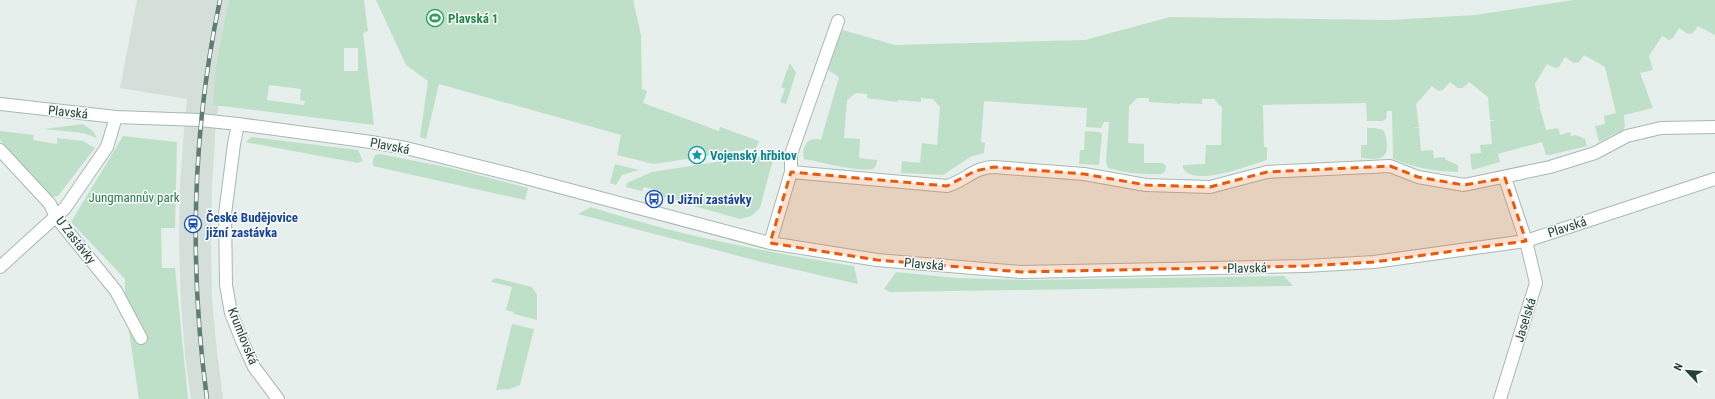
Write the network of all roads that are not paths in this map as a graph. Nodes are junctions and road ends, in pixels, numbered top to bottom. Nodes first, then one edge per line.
1 (838, 21) dead end
2 (0, 104) edge
3 (116, 117) junction
4 (238, 124) junction
5 (1715, 127) edge
6 (0, 150) edge
7 (791, 172) junction
8 (1505, 178) junction
9 (1715, 179) edge
10 (56, 217) junction
11 (1526, 241) junction
12 (770, 243) junction
13 (0, 267) edge
14 (141, 338) dead end
15 (278, 399) edge
16 (1500, 399) edge

1 - 7 street
2 - 3 street, Plavská
3 - 4 street, Plavská
3 - 10 street
4 - 12 street, Plavská
4 - 15 street, Krumlovská
5 - 8 street
6 - 10 street, U Zastávky
7 - 8 street
7 - 12 street
8 - 11 street, Jaselská
9 - 11 street, Plavská
10 - 13 street
10 - 14 street, U Zastávky
11 - 12 street, Plavská
11 - 16 street, Jaselská

